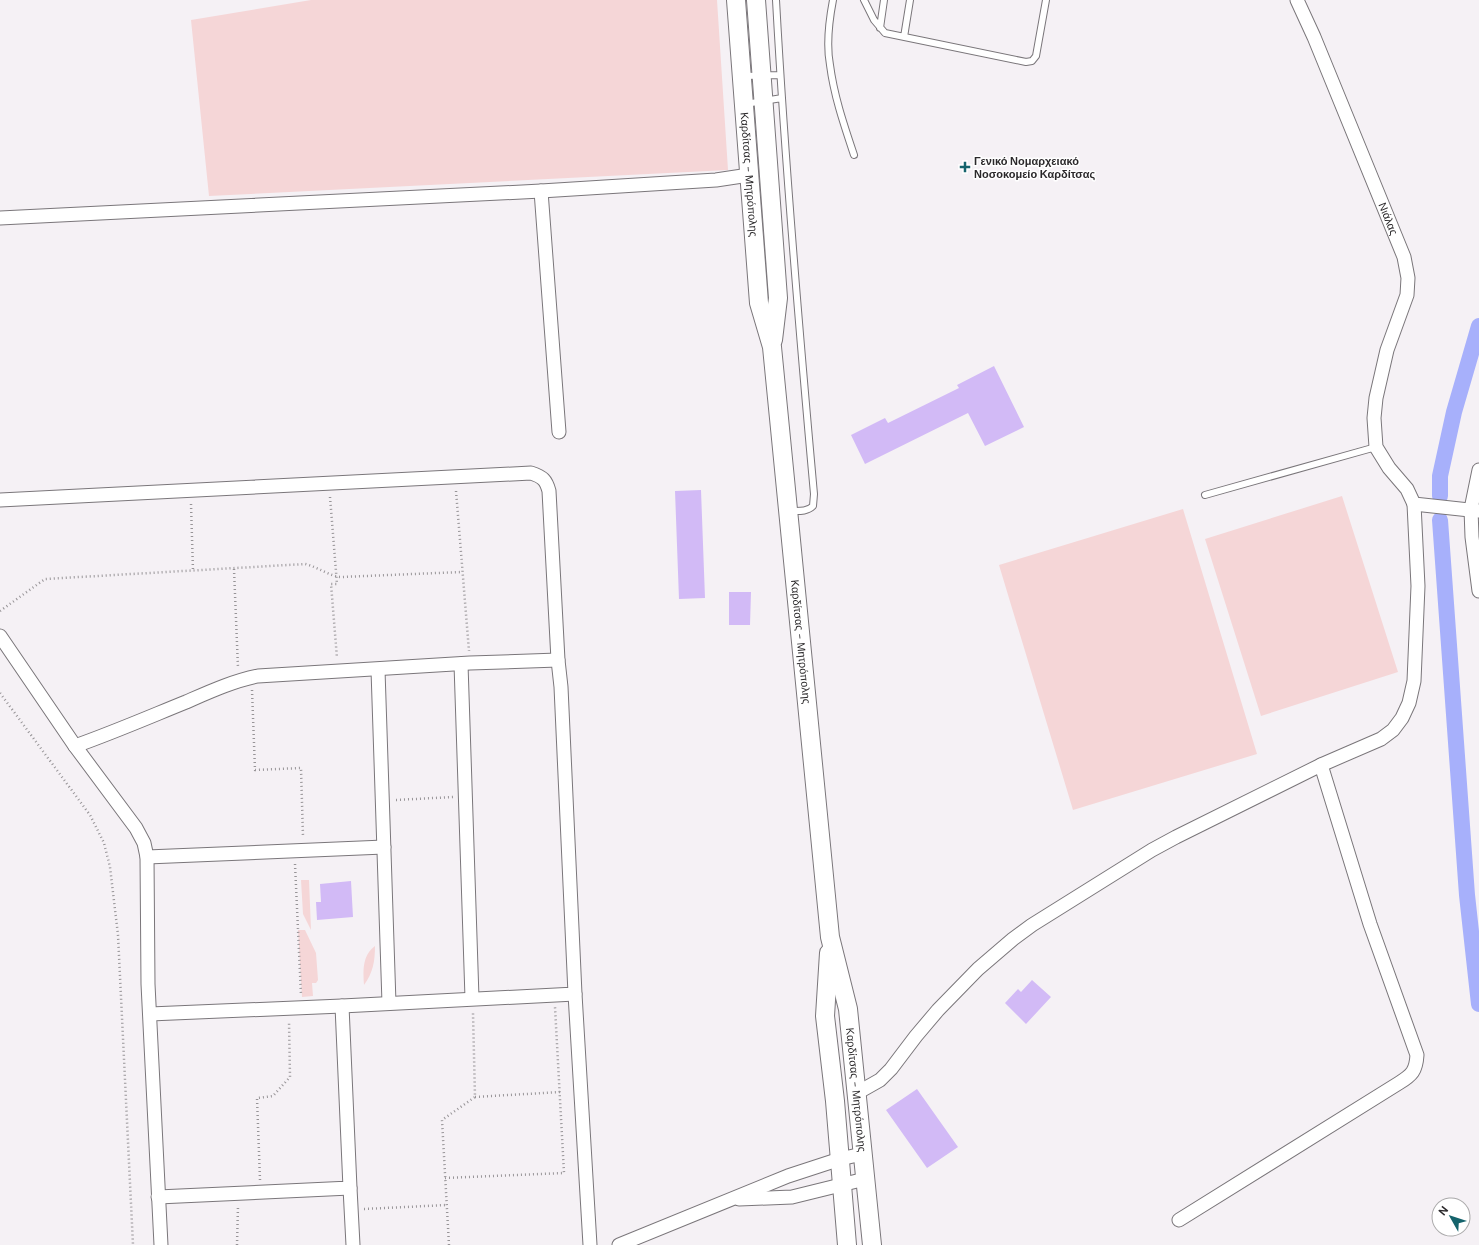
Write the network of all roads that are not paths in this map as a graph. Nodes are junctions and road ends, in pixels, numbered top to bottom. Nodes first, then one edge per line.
1 (736, 0) edge
2 (756, 0) edge
3 (776, 0) edge
4 (833, 0) edge
5 (864, 0) edge
6 (884, 0) edge
7 (910, 0) edge
8 (1046, 0) edge
9 (1297, 0) edge
10 (880, 28) junction
11 (904, 37) junction
12 (780, 75) junction
13 (742, 76) junction
14 (761, 76) junction
15 (782, 98) junction
16 (763, 101) junction
17 (744, 104) junction
18 (854, 155) dead end
19 (749, 175) junction
20 (541, 191) junction
21 (0, 218) edge
22 (772, 347) junction
23 (559, 432) dead end
24 (1376, 447) junction
25 (1479, 470) edge
26 (1205, 495) dead end
27 (0, 500) edge
28 (1414, 504) junction
29 (1475, 510) edge
30 (789, 512) junction
31 (1479, 591) edge
32 (0, 636) edge
33 (558, 660) junction
34 (466, 664) junction
35 (378, 670) junction
36 (75, 746) junction
37 (1321, 765) junction
38 (384, 848) junction
39 (147, 857) junction
40 (830, 937) junction
41 (575, 994) junction
42 (472, 998) junction
43 (389, 1003) junction
44 (342, 1006) junction
45 (150, 1014) junction
46 (857, 1093) junction
47 (862, 1154) junction
48 (840, 1159) junction
49 (866, 1179) junction
50 (841, 1185) junction
51 (350, 1188) junction
52 (158, 1197) junction
53 (731, 1199) junction
54 (1179, 1220) dead end
55 (161, 1245) edge
56 (353, 1245) edge
57 (590, 1245) edge
58 (619, 1245) edge
59 (847, 1245) edge
60 (872, 1245) edge

1 - 13 main road, Καρδίτσας - Μητρόπολης
2 - 14 main road, Καρδίτσας - Μητρόπολης
3 - 12 lane
4 - 18 lane
5 - 10 lane
6 - 10 lane
7 - 11 lane
8 - 11 lane
9 - 24 street, Νιάλας
10 - 11 lane
12 - 14 lane
12 - 15 lane
13 - 14 lane
13 - 17 main road, Καρδίτσας - Μητρόπολης
14 - 16 main road, Καρδίτσας - Μητρόπολης
15 - 16 lane
15 - 30 lane
16 - 17 lane
16 - 22 main road, Καρδίτσας - Μητρόπολης
17 - 19 main road, Καρδίτσας - Μητρόπολης
19 - 20 street
19 - 22 main road, Καρδίτσας - Μητρόπολης
20 - 21 street
20 - 23 street
22 - 30 main road, Καρδίτσας - Μητρόπολης
24 - 26 lane
24 - 28 street
25 - 29 street
27 - 33 street
28 - 29 street
28 - 37 street
29 - 31 street
30 - 40 main road, Καρδίτσας - Μητρόπολης
32 - 36 street
33 - 34 street
33 - 41 street
34 - 35 street
34 - 42 street
35 - 36 street
35 - 38 street
36 - 39 street
37 - 46 street
37 - 54 street
38 - 39 street
38 - 43 street
39 - 45 street
40 - 46 main road, Καρδίτσας - Μητρόπολης
40 - 48 main road, Καρδίτσας - Μητρόπολης
41 - 42 street
41 - 57 street
42 - 43 street
43 - 44 street
44 - 45 street
44 - 51 street
45 - 52 street
46 - 47 main road, Καρδίτσας - Μητρόπολης
47 - 48 street
47 - 49 main road, Καρδίτσας - Μητρόπολης
48 - 50 main road, Καρδίτσας - Μητρόπολης
48 - 53 street
49 - 50 street
49 - 60 main road, Καρδίτσας - Μητρόπολης
50 - 53 street
50 - 59 main road, Καρδίτσας - Μητρόπολης
51 - 52 street
51 - 56 street
52 - 55 street
53 - 58 street

